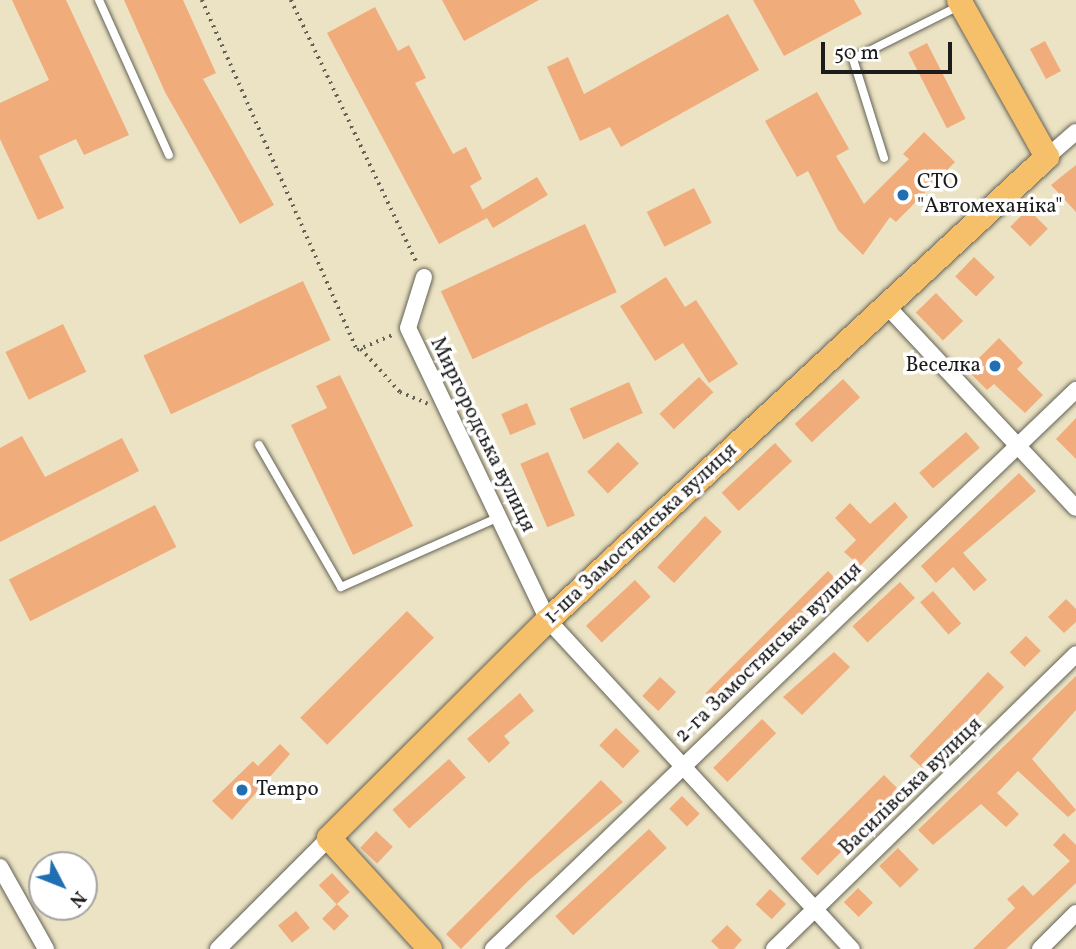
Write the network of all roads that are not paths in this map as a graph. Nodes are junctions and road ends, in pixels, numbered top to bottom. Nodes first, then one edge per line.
1 (99, 0) edge
2 (960, 2) edge
3 (1076, 132) edge
4 (169, 155) dead end
5 (1047, 157) junction
6 (884, 158) dead end
7 (424, 277) road end
8 (884, 304) junction
9 (1076, 390) edge
10 (259, 444) dead end
11 (1018, 445) junction
12 (1076, 508) edge
13 (499, 517) junction
14 (548, 620) junction
15 (1076, 654) edge
16 (680, 767) junction
17 (329, 838) junction
18 (0, 867) edge
19 (817, 909) junction
20 (1076, 913) edge
21 (46, 949) edge
22 (218, 949) edge
23 (430, 949) edge
24 (493, 949) edge
25 (774, 949) edge
26 (852, 949) edge
27 (1040, 949) edge

1 - 4 lane
2 - 5 main road
2 - 6 lane
3 - 5 street, 1-ша Замостянська вулиця
5 - 8 main road, 1-ша Замостянська вулиця
7 - 13 street, Миргородська вулиця
8 - 11 street
8 - 14 main road, 1-ша Замостянська вулиця
9 - 11 street, 2-га Замостянська вулиця
10 - 13 lane
11 - 12 street
11 - 16 street, 2-га Замостянська вулиця
13 - 14 street, Миргородська вулиця
14 - 16 street, Миргородська вулиця
14 - 17 main road, 1-ша Замостянська вулиця
15 - 19 street, Василівська вулиця
16 - 19 street, Миргородська вулиця
16 - 24 street, 2-га Замостянська вулиця
17 - 22 street, 1-ша Замостянська вулиця
17 - 23 main road
18 - 21 street
19 - 25 street, Василівська вулиця
19 - 26 street, Миргородська вулиця
20 - 27 street

